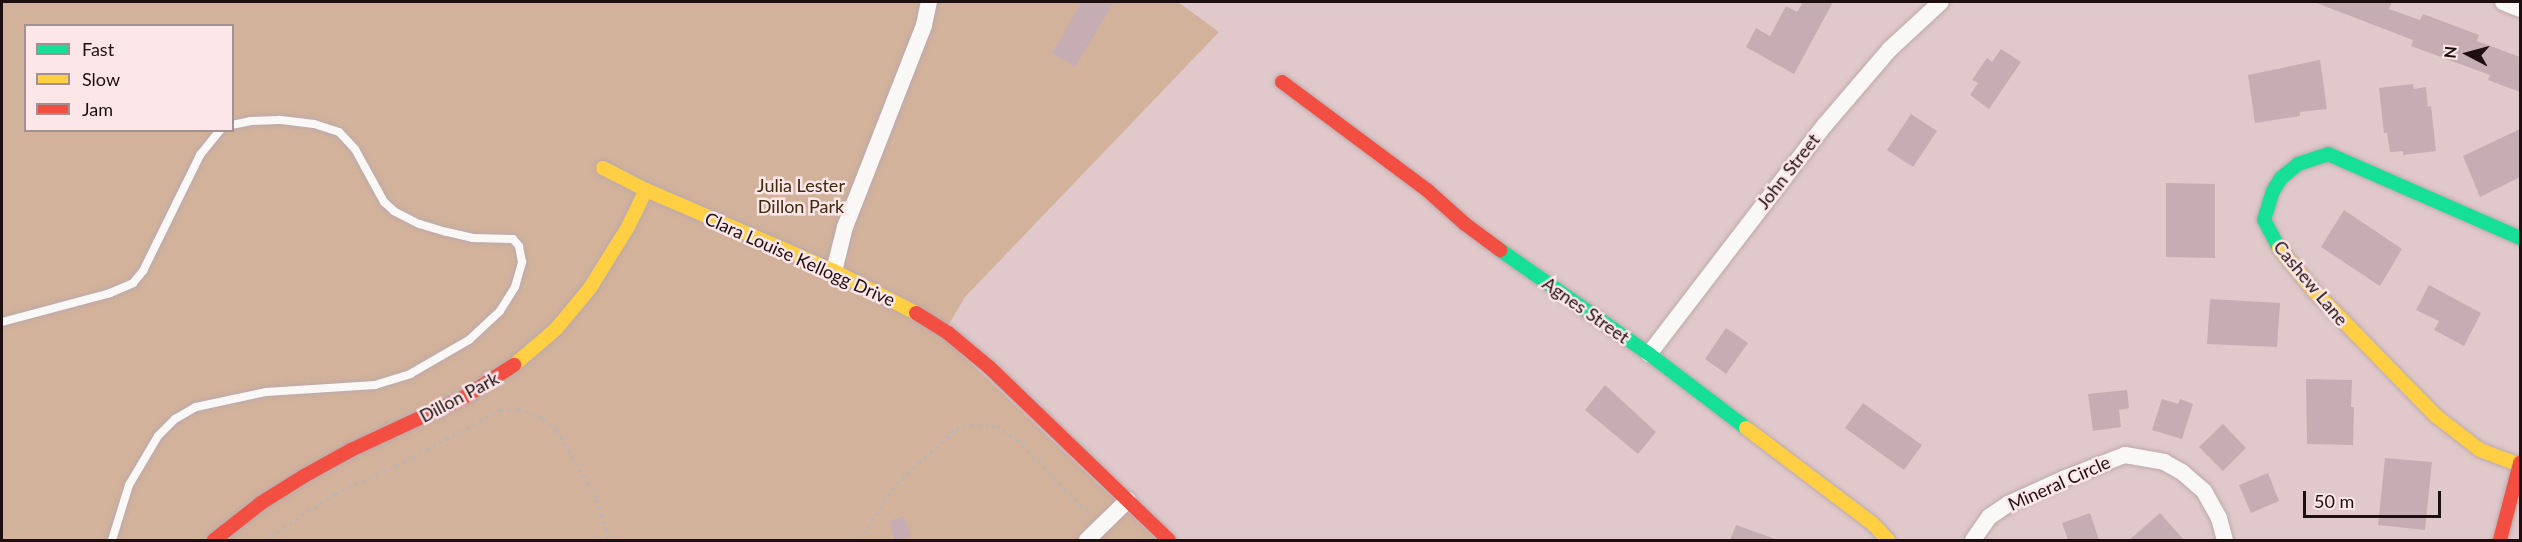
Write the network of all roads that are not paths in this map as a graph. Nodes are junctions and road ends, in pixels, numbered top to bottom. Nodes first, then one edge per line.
1 (929, 2) edge
2 (1941, 2) edge
3 (2503, 2) edge
4 (2520, 9) edge
5 (1282, 82) dead end
6 (234, 125) edge
7 (218, 132) edge
8 (603, 168) dead end
9 (646, 190) junction
10 (2520, 238) edge
11 (834, 271) junction
12 (2, 322) edge
13 (1649, 354) junction
14 (2520, 464) edge
15 (1128, 500) junction
16 (220, 539) edge
17 (112, 540) edge
18 (1087, 540) edge
19 (1169, 540) edge
20 (1888, 540) edge
21 (1973, 540) edge
22 (2225, 540) edge
23 (2500, 540) edge

1 - 11 street
2 - 13 street, John Street
3 - 4 street
5 - 13 street, Agnes Street
6 - 17 lane
7 - 12 lane
8 - 9 street, Clara Louise Kellogg Drive
9 - 11 street, Clara Louise Kellogg Drive
9 - 16 street, Dillon Park
10 - 14 street, Cashew Lane
11 - 15 street, Clara Louise Kellogg Drive
13 - 20 street, Agnes Street
14 - 23 street
15 - 18 street
15 - 19 street, Clara Louise Kellogg Drive
21 - 22 street, Mineral Circle

